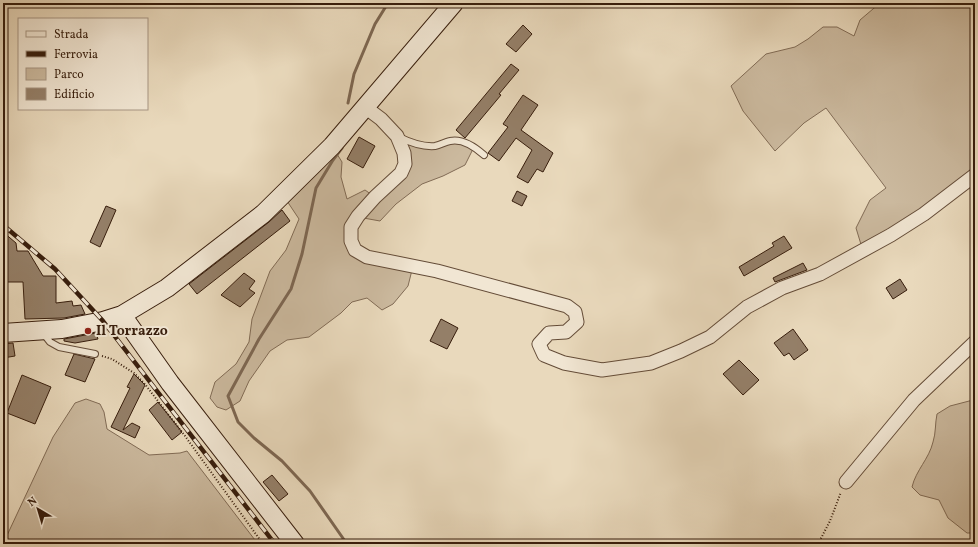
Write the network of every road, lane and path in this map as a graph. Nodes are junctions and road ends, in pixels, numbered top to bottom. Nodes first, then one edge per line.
1 (454, 3) edge
2 (365, 107) junction
3 (397, 136) junction
4 (484, 155) dead end
5 (975, 175) edge
6 (122, 315) junction
7 (41, 330) junction
8 (3, 333) edge
9 (975, 342) edge
10 (95, 354) joint
11 (846, 482) joint
12 (263, 544) edge
13 (295, 544) edge
14 (818, 544) edge

1 - 2 street
2 - 3 street
2 - 6 street
3 - 4 lane
3 - 5 street
6 - 7 street
6 - 13 street
7 - 8 street
7 - 10 lane
9 - 11 street
10 - 12 path
11 - 14 path

